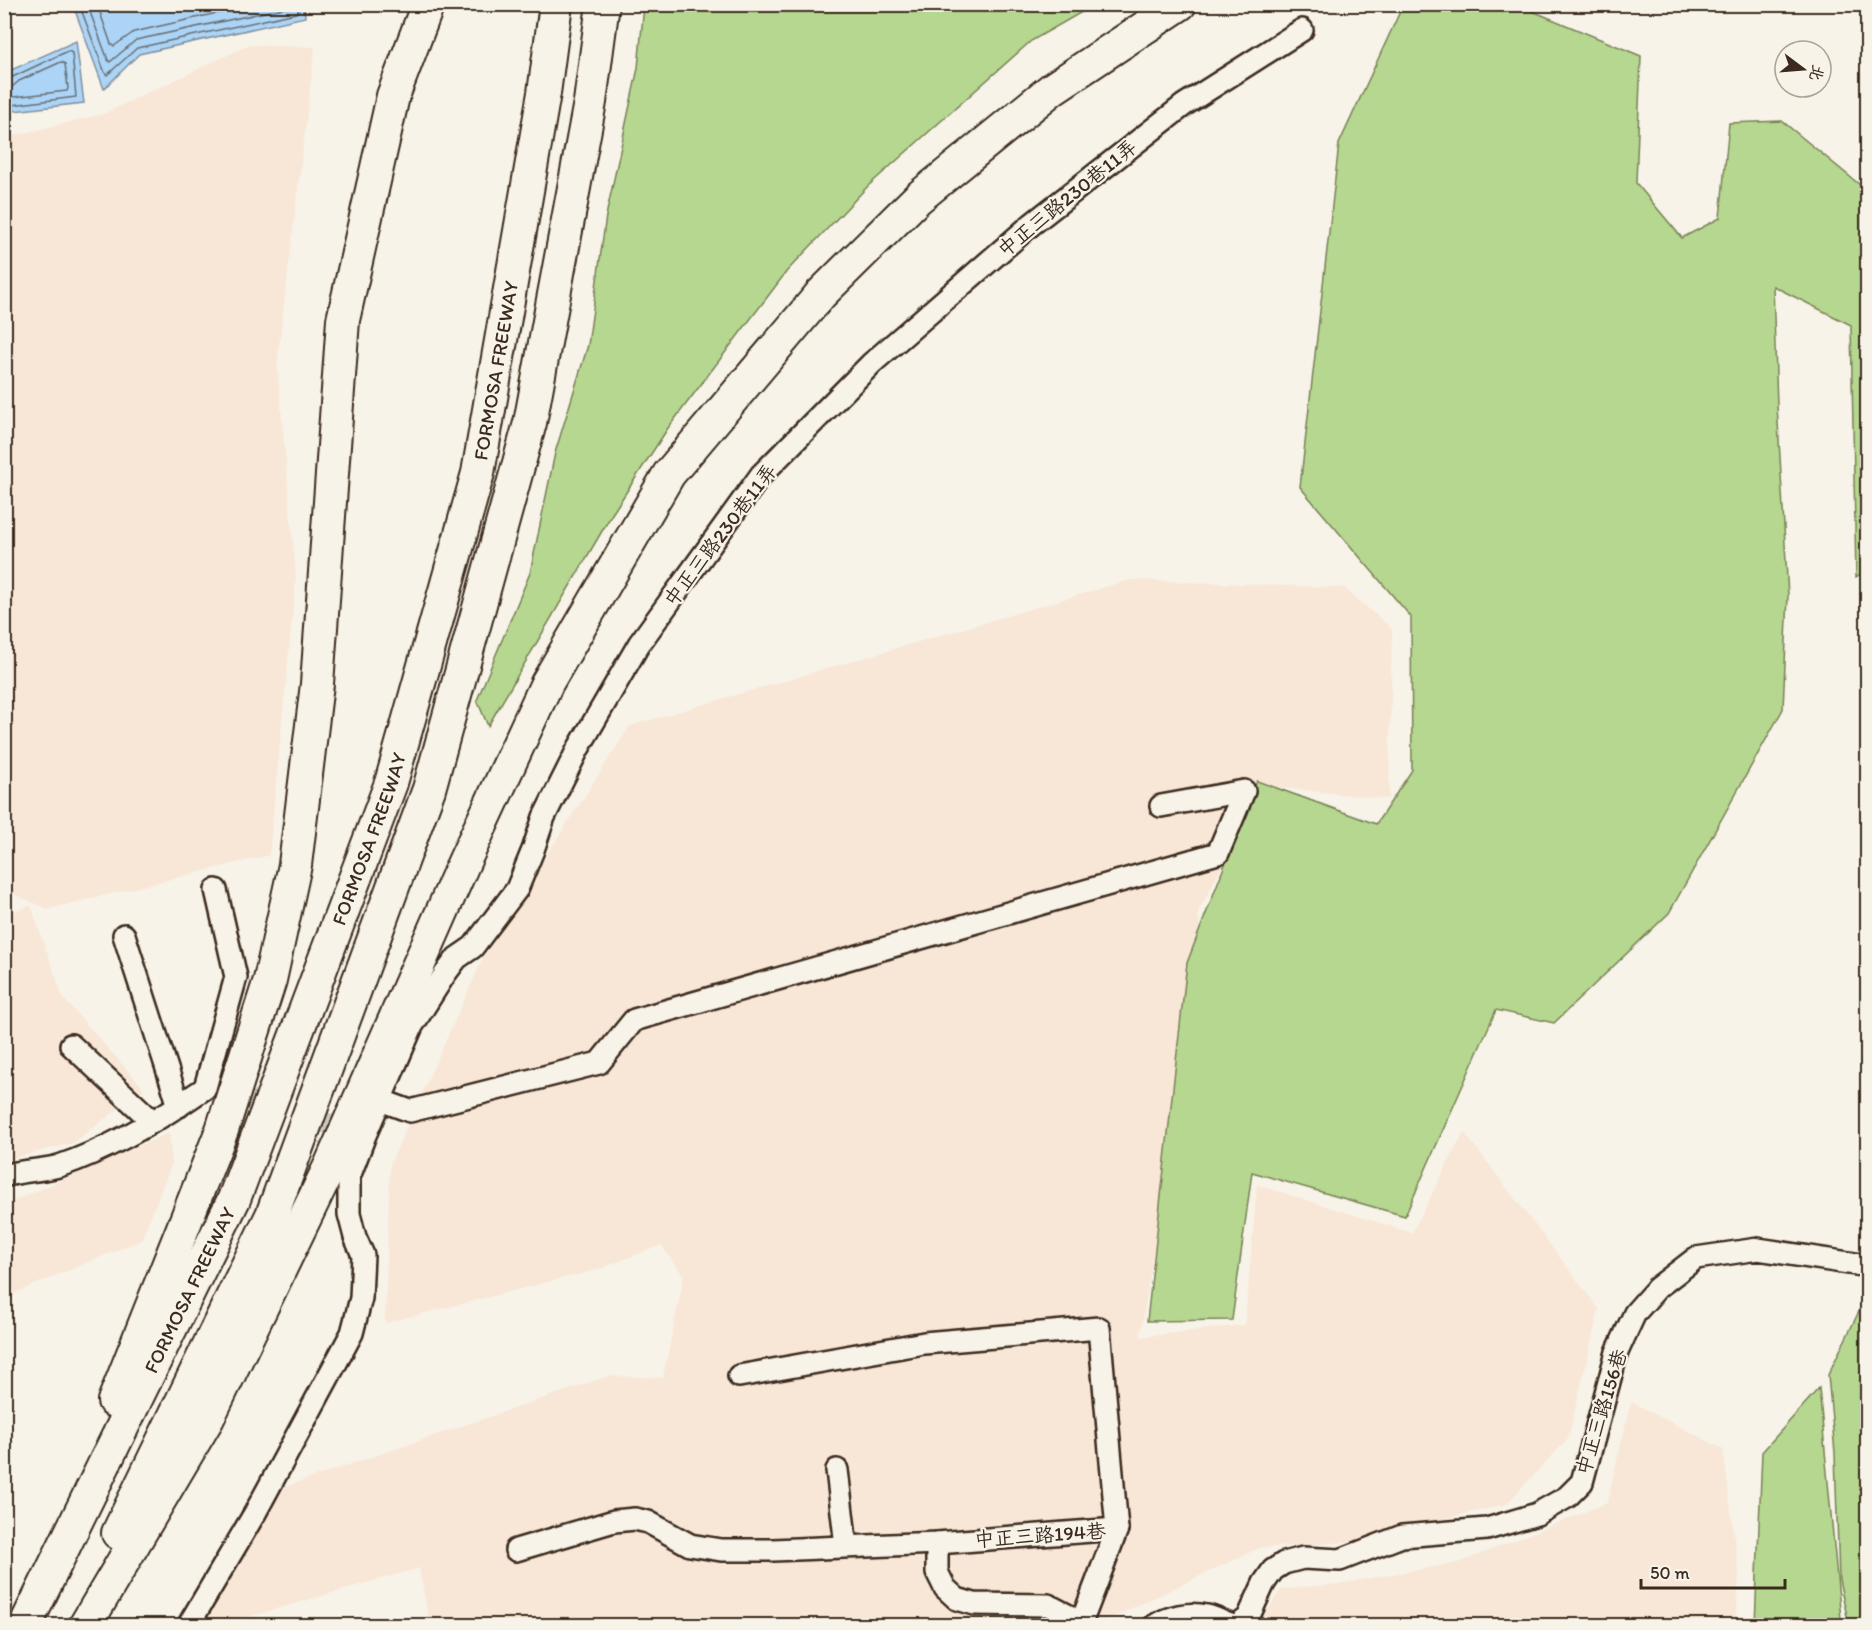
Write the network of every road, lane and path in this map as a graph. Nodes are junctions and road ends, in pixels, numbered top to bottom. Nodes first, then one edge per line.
1 (428, 4) edge
2 (556, 4) edge
3 (603, 4) edge
4 (1180, 4) edge
5 (1302, 30) dead end
6 (1161, 806) dead end
7 (216, 890) dead end
8 (124, 935) dead end
9 (71, 1045) dead end
10 (380, 1100) junction
11 (179, 1106) junction
12 (152, 1121) junction
13 (4, 1176) edge
14 (1868, 1266) edge
15 (740, 1376) dead end
16 (837, 1470) dead end
17 (1117, 1529) junction
18 (937, 1543) junction
19 (846, 1546) junction
20 (516, 1550) dead end
21 (25, 1626) edge
22 (74, 1626) edge
23 (85, 1626) edge
24 (188, 1626) edge
25 (1073, 1626) edge
26 (1080, 1626) edge
27 (1154, 1626) edge
28 (1236, 1626) edge

1 - 21 highway
2 - 21 highway, FORMOSA FREEWAY
3 - 22 highway, FORMOSA FREEWAY
4 - 23 highway
5 - 10 street, 中正三路230巷11弄
6 - 10 street
7 - 11 street
8 - 11 street
9 - 12 street
10 - 24 street, 中正三路230巷11弄
11 - 12 street
12 - 13 street
14 - 28 street, 中正三路156巷
15 - 17 street, 中正三路194巷
16 - 19 street
17 - 18 street, 中正三路194巷
17 - 26 street
18 - 19 street, 中正三路194巷
18 - 25 street
19 - 20 street, 中正三路194巷
27 - 28 street, 中正三路156巷

